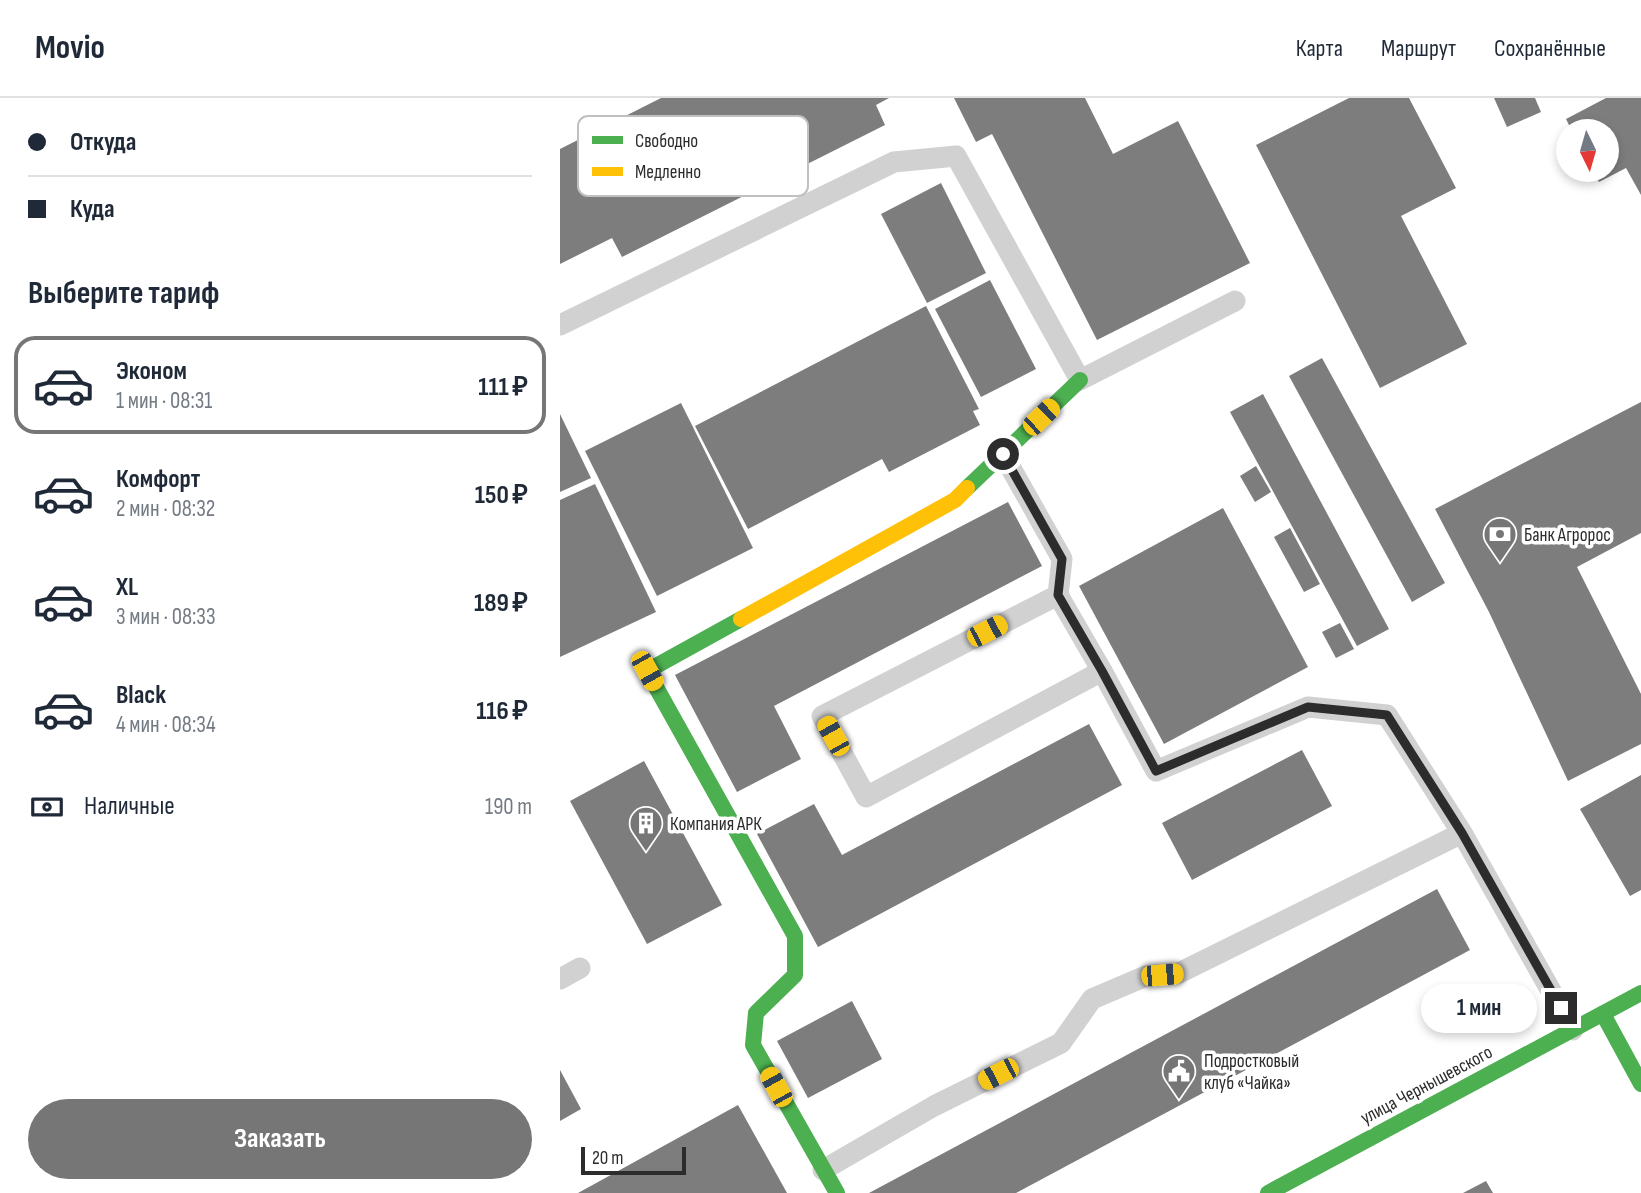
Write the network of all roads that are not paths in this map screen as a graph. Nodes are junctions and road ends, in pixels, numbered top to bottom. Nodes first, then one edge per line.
1 (1235, 301) dead end
2 (560, 325) edge
3 (1080, 380) junction
4 (1003, 454) junction
5 (1058, 595) junction
6 (1102, 671) junction
7 (1462, 833) junction
8 (580, 968) dead end
9 (560, 979) edge
10 (1641, 993) edge
11 (1603, 1014) junction
12 (1573, 1030) junction
13 (1641, 1084) edge
14 (823, 1170) junction
15 (836, 1193) edge
16 (1268, 1193) edge

1 - 3 lane
2 - 3 lane
3 - 4 street
4 - 5 lane
4 - 14 street
5 - 6 lane
5 - 6 lane
6 - 7 lane
7 - 12 lane
7 - 14 lane
8 - 9 lane
10 - 11 street, улица Чернышевского
11 - 12 street, улица Чернышевского
11 - 13 street
12 - 16 street, улица Чернышевского
14 - 15 street

